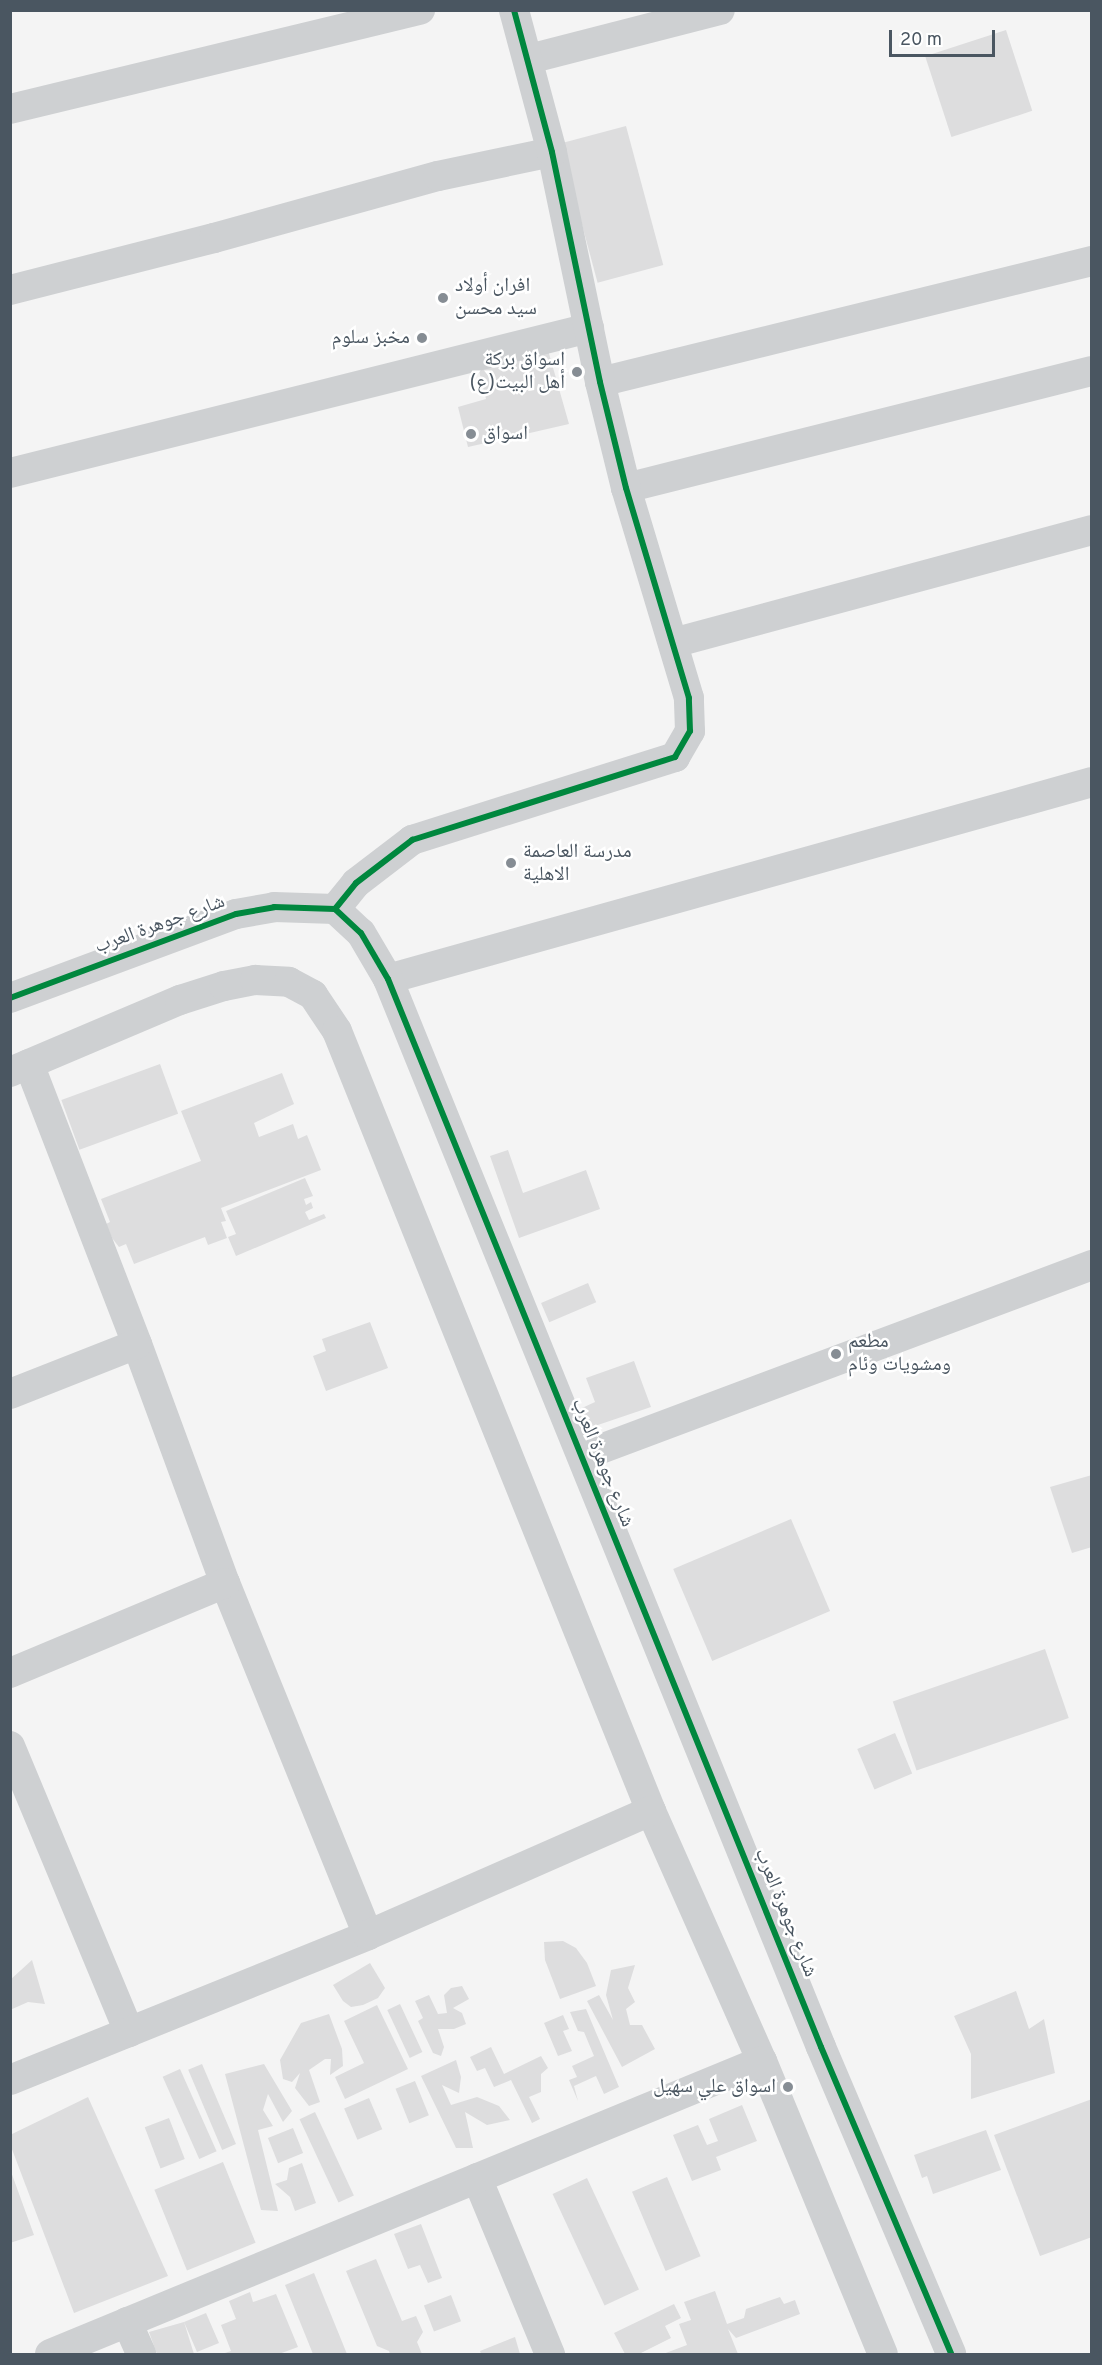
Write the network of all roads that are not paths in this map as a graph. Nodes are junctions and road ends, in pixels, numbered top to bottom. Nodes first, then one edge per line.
1 (420, 10) edge
2 (514, 10) edge
3 (720, 10) edge
4 (529, 59) junction
5 (10, 109) edge
6 (552, 152) junction
7 (1092, 261) edge
8 (10, 290) edge
9 (589, 328) junction
10 (1092, 371) edge
11 (600, 382) junction
12 (10, 473) edge
13 (626, 488) junction
14 (1092, 530) edge
15 (673, 643) junction
16 (1092, 782) edge
17 (335, 909) junction
18 (388, 979) junction
19 (10, 998) edge
20 (20, 1068) edge
21 (1092, 1265) edge
22 (137, 1344) junction
23 (10, 1394) edge
24 (582, 1456) junction
25 (225, 1583) junction
26 (10, 1673) edge
27 (10, 1746) edge
28 (651, 1810) junction
29 (368, 1935) junction
30 (129, 2032) junction
31 (762, 2061) junction
32 (10, 2080) edge
33 (477, 2178) junction
34 (127, 2322) junction
35 (50, 2355) edge
36 (141, 2355) edge
37 (550, 2355) edge
38 (883, 2355) edge
39 (951, 2355) edge

1 - 5 street
2 - 4 street
3 - 4 street
4 - 6 street
6 - 8 street
6 - 9 street
7 - 11 street
9 - 11 street
9 - 12 street
10 - 13 street
11 - 13 street
13 - 15 street
14 - 15 street
15 - 17 street
16 - 18 street
17 - 18 street, شارع جوهرة العرب
17 - 19 street, شارع جوهرة العرب
18 - 24 street, شارع جوهرة العرب
20 - 22 street
20 - 28 street
21 - 24 street
22 - 23 street
22 - 25 street
24 - 39 street, شارع جوهرة العرب
25 - 26 street
25 - 29 street
27 - 30 street
28 - 29 street
28 - 31 street
29 - 30 street
30 - 32 street
31 - 33 street
31 - 38 street
33 - 34 street
33 - 37 street
34 - 35 street
34 - 36 street

